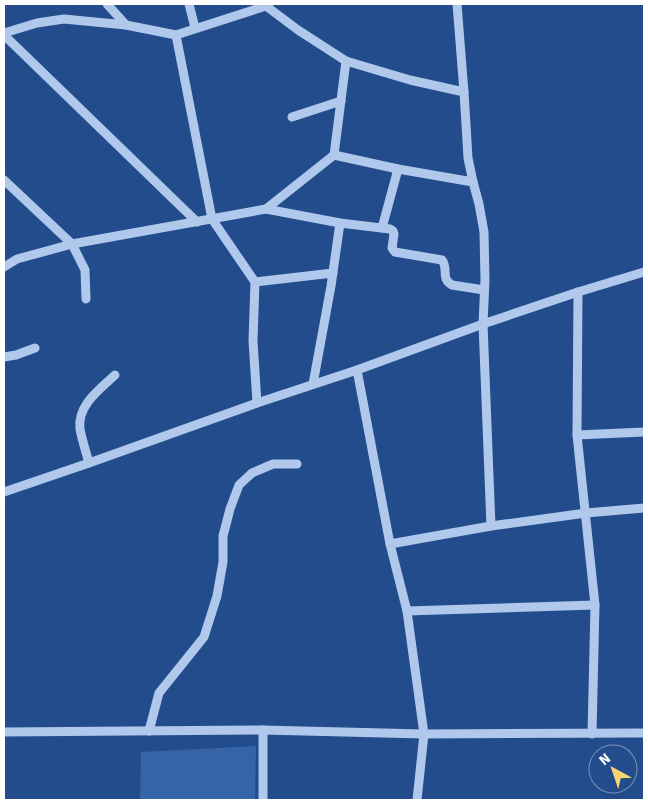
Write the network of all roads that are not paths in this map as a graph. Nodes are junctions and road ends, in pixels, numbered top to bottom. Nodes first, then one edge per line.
1 (108, 4) edge
2 (189, 4) edge
3 (457, 4) edge
4 (267, 5) edge
5 (126, 25) junction
6 (195, 28) junction
7 (4, 34) edge
8 (176, 35) junction
9 (346, 61) junction
10 (464, 92) junction
11 (340, 101) junction
12 (292, 117) dead end
13 (334, 155) junction
14 (398, 169) junction
15 (4, 180) edge
16 (473, 182) junction
17 (266, 209) junction
18 (212, 219) junction
19 (197, 222) junction
20 (340, 223) junction
21 (382, 228) junction
22 (72, 244) junction
23 (4, 267) edge
24 (644, 272) edge
25 (333, 273) junction
26 (255, 282) junction
27 (484, 290) junction
28 (578, 292) junction
29 (86, 299) dead end
30 (482, 324) junction
31 (35, 348) dead end
32 (4, 357) edge
33 (357, 370) junction
34 (115, 375) dead end
35 (313, 384) junction
36 (257, 403) junction
37 (644, 432) edge
38 (577, 435) junction
39 (89, 464) junction
40 (297, 464) dead end
41 (4, 492) edge
42 (644, 508) edge
43 (586, 513) junction
44 (491, 526) junction
45 (390, 544) junction
46 (595, 604) junction
47 (407, 611) junction
48 (264, 730) junction
49 (149, 731) junction
50 (4, 732) edge
51 (644, 733) edge
52 (424, 734) junction
53 (592, 734) junction
54 (263, 800) edge
55 (417, 800) edge

1 - 5 street
2 - 6 street
3 - 10 street
4 - 6 street
4 - 9 street
5 - 7 street
5 - 8 street
6 - 8 street
7 - 19 street
8 - 18 street
9 - 10 street
9 - 11 street
10 - 16 street
11 - 12 street
11 - 13 street
13 - 14 street
13 - 17 street
14 - 16 street
14 - 21 street
15 - 22 street
16 - 27 street
17 - 18 street
17 - 20 street
18 - 19 street
18 - 26 street
19 - 22 street
20 - 21 street
20 - 25 street
21 - 27 street
22 - 23 street
22 - 29 street
24 - 28 street
25 - 26 street
25 - 35 street
26 - 36 street
27 - 30 street
28 - 30 street
28 - 38 street
30 - 33 street
30 - 44 street
31 - 32 street
33 - 35 street
33 - 45 street
34 - 39 street
35 - 36 street
36 - 39 street
37 - 38 street
38 - 43 street
39 - 41 street
40 - 49 street
42 - 43 street
43 - 44 street
43 - 46 street
44 - 45 street
45 - 47 street
46 - 47 street
46 - 53 street
47 - 52 street
48 - 49 street
48 - 52 street
48 - 54 street
49 - 50 street
51 - 53 street
52 - 53 street
52 - 55 street

